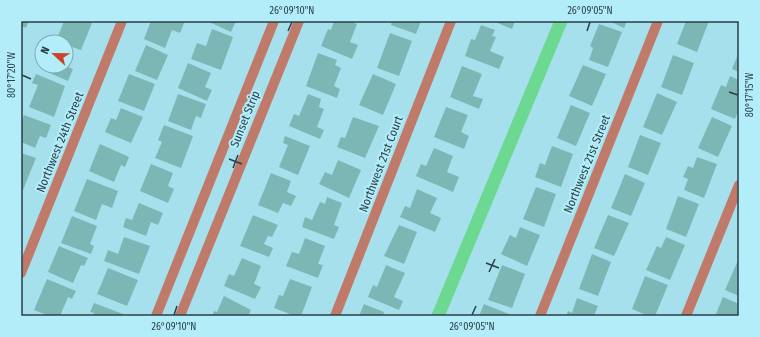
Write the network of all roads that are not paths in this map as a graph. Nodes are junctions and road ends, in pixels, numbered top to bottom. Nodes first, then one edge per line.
1 (122, 21) edge
2 (274, 21) edge
3 (299, 21) edge
4 (451, 21) edge
5 (658, 21) edge
6 (739, 185) edge
7 (21, 272) edge
8 (156, 316) edge
9 (180, 316) edge
10 (335, 316) edge
11 (540, 316) edge
12 (686, 316) edge

1 - 7 street, Northwest 24th Street
2 - 8 street, Sunset Strip
3 - 9 street, Sunset Strip
4 - 10 street, Northwest 21st Court
5 - 11 street, Northwest 21st Street
6 - 12 street

